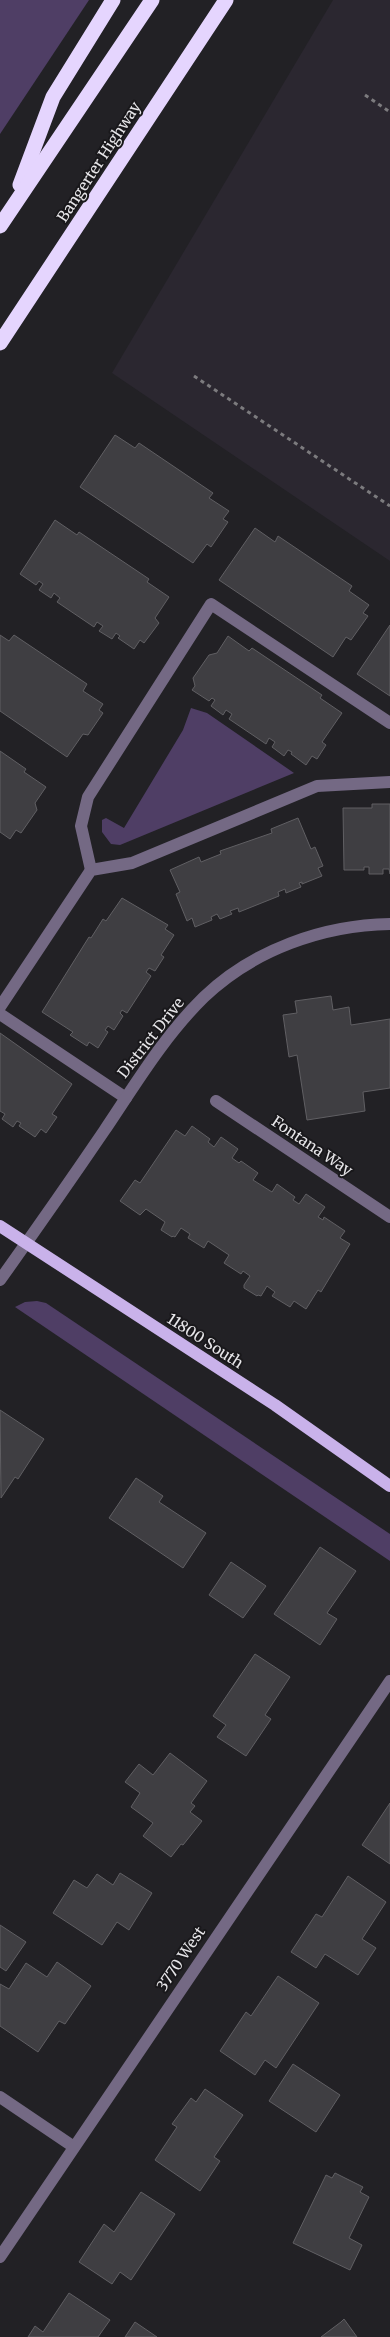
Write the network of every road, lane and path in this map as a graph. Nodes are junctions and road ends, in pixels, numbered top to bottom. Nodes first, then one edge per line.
1 (113, 0) edge
2 (152, 0) edge
3 (226, 0) edge
4 (365, 95) dead end
5 (390, 112) edge
6 (11, 209) junction
7 (0, 226) edge
8 (0, 343) edge
9 (194, 376) dead end
10 (390, 506) edge
11 (390, 723) edge
12 (390, 782) edge
13 (91, 870) junction
14 (390, 924) edge
15 (0, 1007) edge
16 (0, 1014) edge
17 (126, 1098) junction
18 (216, 1101) dead end
19 (390, 1217) edge
20 (0, 1226) edge
21 (26, 1244) junction
22 (0, 1280) edge
23 (390, 1486) edge
24 (390, 1681) edge
25 (0, 2097) edge
26 (74, 2147) junction
27 (0, 2257) edge

1 - 6 highway
2 - 6 highway
3 - 8 highway, Bangerter Highway
4 - 5 path
6 - 7 highway
9 - 10 path
11 - 13 street
12 - 13 street
13 - 15 street
14 - 17 street, District Drive
16 - 17 street
17 - 21 street, District Drive
18 - 19 street, Fontana Way
20 - 21 main road, 11800 South
21 - 22 street, District Drive
21 - 23 main road, 11800 South
24 - 26 street, 3770 West
25 - 26 street
26 - 27 street, 3770 West

